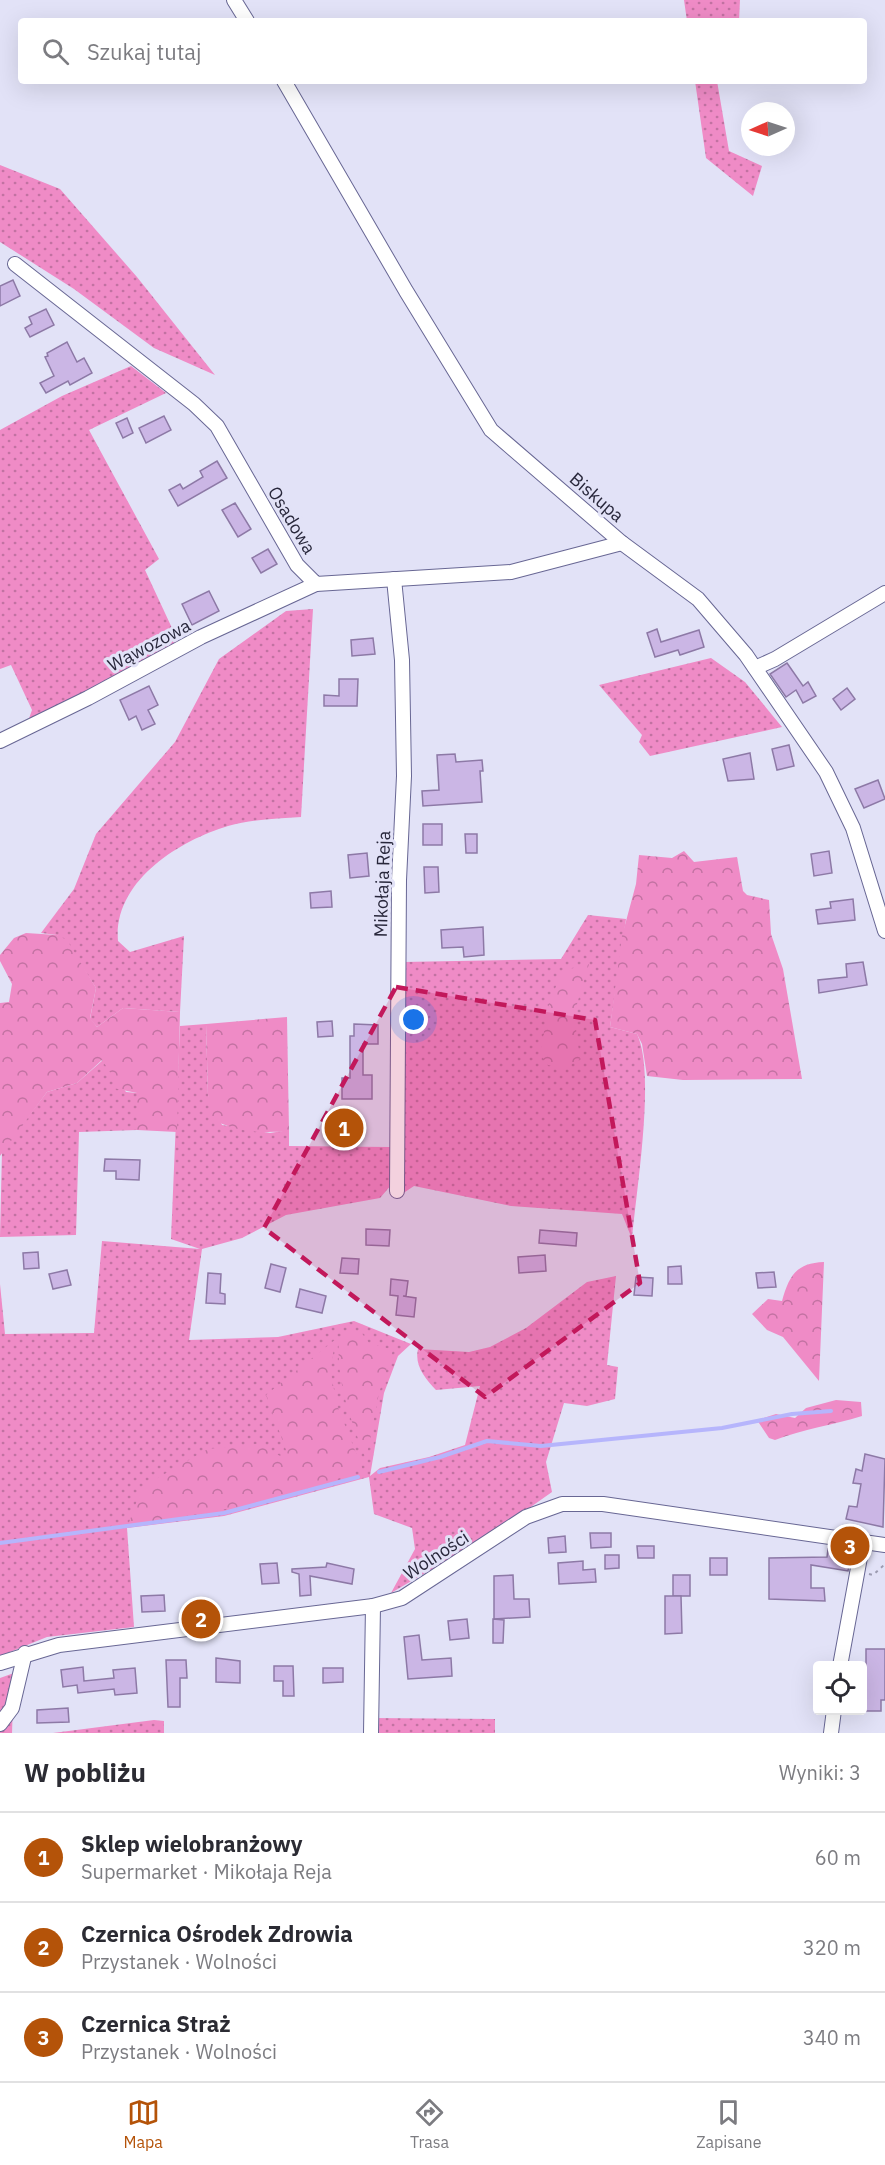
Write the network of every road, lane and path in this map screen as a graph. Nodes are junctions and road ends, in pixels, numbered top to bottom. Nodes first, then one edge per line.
1 (234, 0) edge
2 (245, 18) edge
3 (286, 84) edge
4 (15, 264) dead end
5 (622, 543) junction
6 (394, 579) junction
7 (316, 584) junction
8 (885, 593) edge
9 (755, 668) junction
10 (0, 741) edge
11 (885, 931) edge
12 (397, 1191) dead end
13 (863, 1541) junction
14 (885, 1545) edge
15 (373, 1606) junction
16 (25, 1653) junction
17 (841, 1661) edge
18 (0, 1663) edge
19 (833, 1715) edge
20 (0, 1724) edge
21 (371, 1733) edge
22 (831, 1733) edge

1 - 2 street
3 - 5 street, Biskupa
4 - 7 street, Osadowa
5 - 6 street
5 - 9 street, Biskupa
6 - 7 street
6 - 12 street, Mikołaja Reja
7 - 10 street, Wąwozowa
8 - 9 street
9 - 11 street, Biskupa
13 - 14 street, Wolności
13 - 15 street, Wolności
13 - 17 street
15 - 16 street, Wolności
15 - 21 street
16 - 18 street, Wolności
16 - 20 street
19 - 22 street

